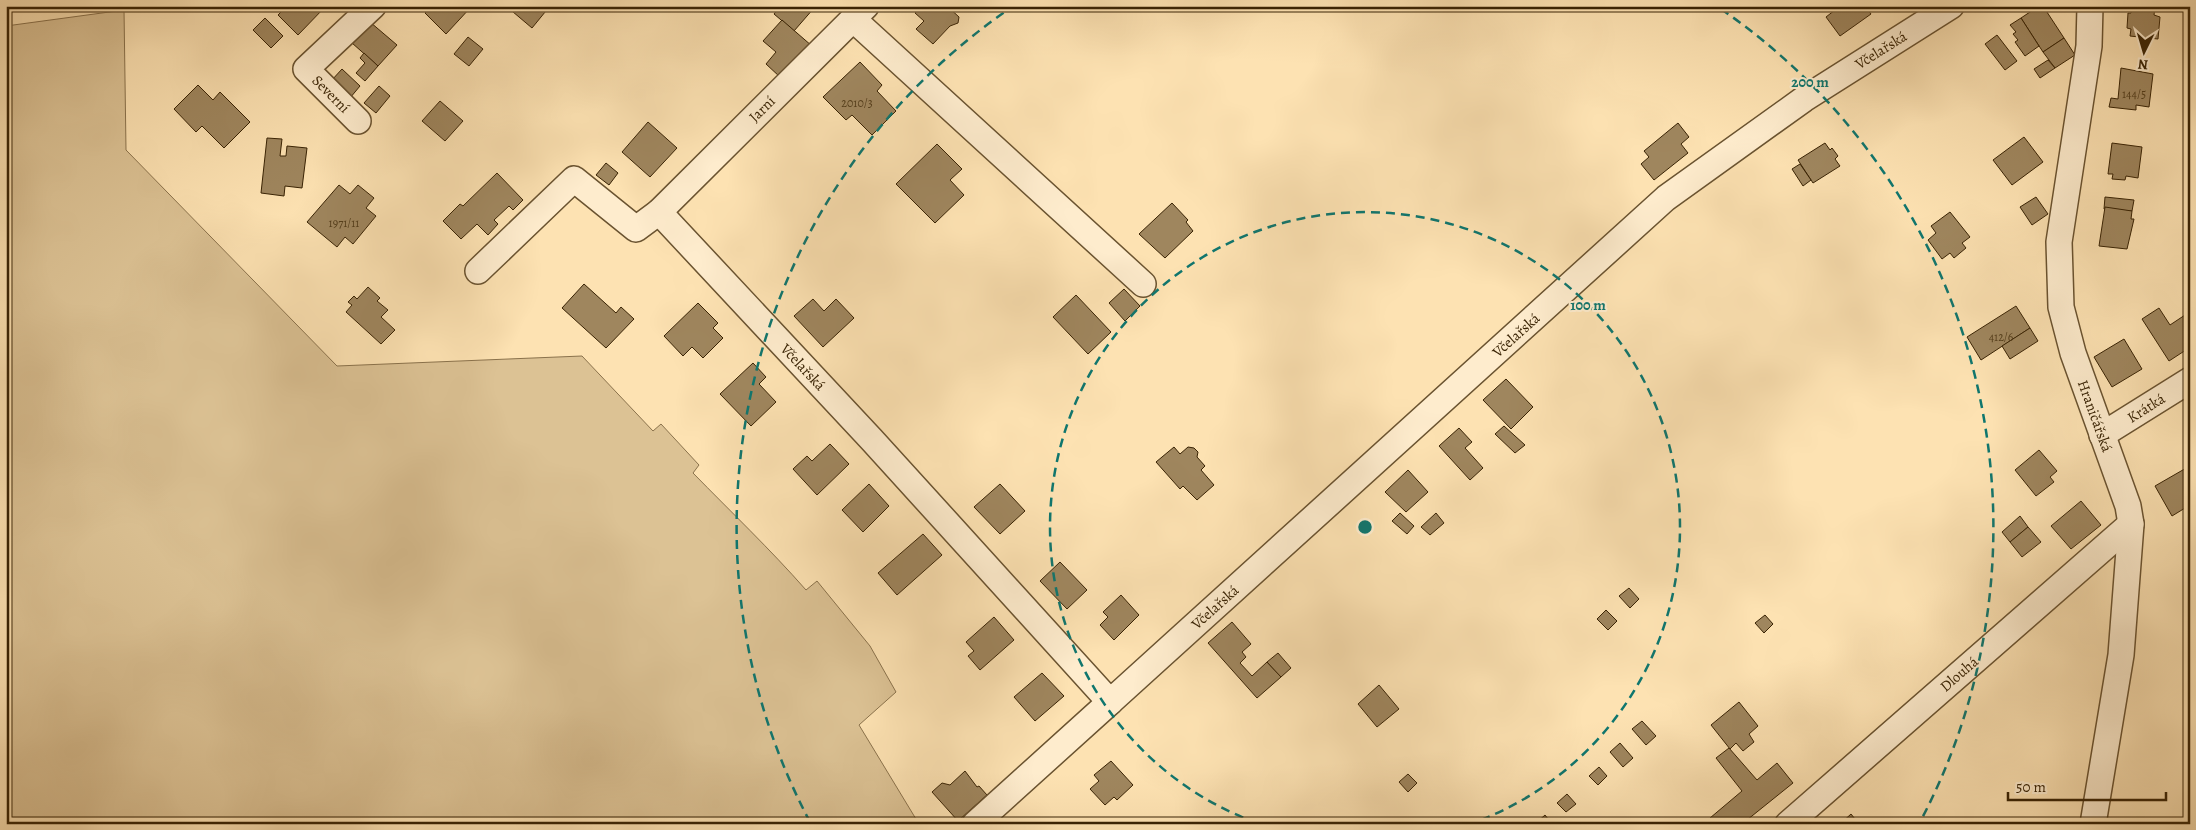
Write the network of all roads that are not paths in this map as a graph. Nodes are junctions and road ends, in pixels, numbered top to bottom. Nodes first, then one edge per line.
1 (373, 6) edge
2 (1951, 6) edge
3 (2090, 6) edge
4 (859, 12) edge
5 (358, 121) dead end
6 (658, 212) junction
7 (478, 271) dead end
8 (1143, 284) dead end
9 (2190, 380) edge
10 (2102, 435) junction
11 (2131, 524) junction
12 (1110, 702) junction
13 (975, 824) edge
14 (1788, 824) edge
15 (2093, 824) edge

1 - 5 street, Severní
2 - 12 street, Včelařská
3 - 10 street, Hraničářská
4 - 6 street, Jarní
4 - 8 street
6 - 7 street
6 - 12 street, Včelařská
9 - 10 street, Krátká
10 - 11 street, Hraničářská
11 - 14 street, Dlouhá
11 - 15 street, Hraničářská
12 - 13 street, Včelařská

